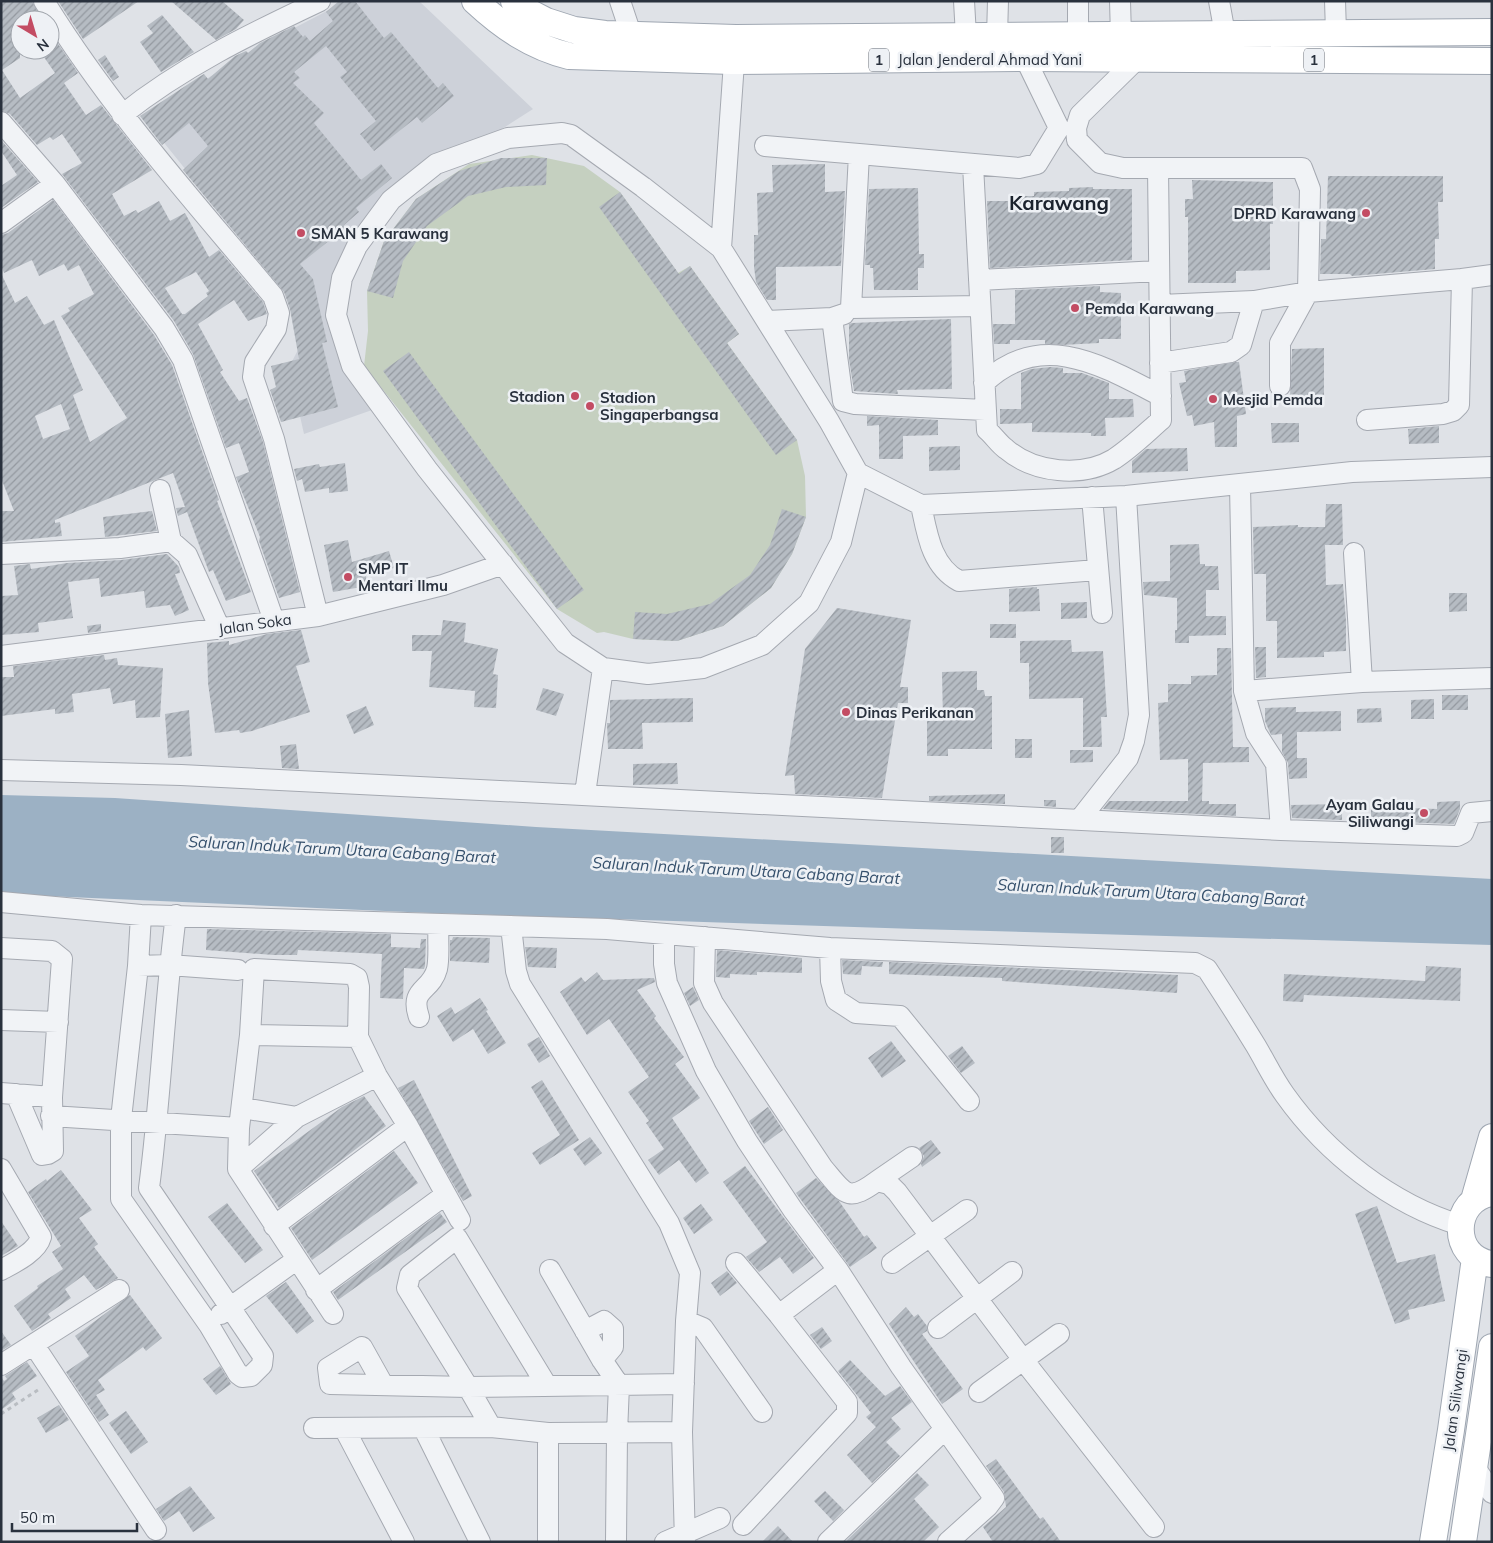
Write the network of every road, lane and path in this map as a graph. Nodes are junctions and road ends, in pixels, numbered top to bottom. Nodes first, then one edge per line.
1 (44, 1) edge
2 (320, 1) edge
3 (475, 1) edge
4 (514, 1) edge
5 (620, 1) edge
6 (964, 1) edge
7 (998, 1) edge
8 (1078, 1) edge
9 (1120, 1) edge
10 (1219, 1) edge
11 (1335, 1) edge
12 (1336, 32) junction
13 (1492, 32) edge
14 (631, 34) junction
15 (1225, 34) junction
16 (966, 36) junction
17 (1078, 36) junction
18 (1014, 44) junction
19 (1130, 44) junction
20 (735, 49) junction
21 (1492, 60) edge
22 (122, 115) junction
23 (1, 122) edge
24 (1068, 128) junction
25 (765, 146) dead end
26 (859, 154) junction
27 (973, 165) junction
28 (1158, 168) junction
29 (55, 184) junction
30 (1, 223) edge
31 (720, 248) junction
32 (1159, 271) junction
33 (1492, 275) edge
34 (1462, 279) junction
35 (979, 280) junction
36 (1308, 292) junction
37 (1254, 301) junction
38 (1160, 305) junction
39 (980, 306) junction
40 (851, 308) junction
41 (832, 318) junction
42 (767, 321) junction
43 (1160, 363) junction
44 (984, 382) junction
45 (1280, 386) dead end
46 (1160, 396) junction
47 (985, 410) junction
48 (1367, 420) dead end
49 (1492, 467) edge
50 (858, 473) junction
51 (1240, 485) junction
52 (160, 490) dead end
53 (1126, 496) junction
54 (1092, 497) junction
55 (921, 505) junction
56 (172, 541) junction
57 (1354, 553) dead end
58 (1, 554) edge
59 (503, 564) junction
60 (1097, 570) junction
61 (1102, 613) dead end
62 (318, 616) junction
63 (274, 621) junction
64 (220, 630) junction
65 (1, 656) edge
66 (603, 668) junction
67 (1492, 678) edge
68 (1362, 682) junction
69 (1244, 691) junction
70 (1, 770) edge
71 (585, 794) junction
72 (1492, 811) edge
73 (1080, 819) junction
74 (1281, 830) junction
75 (1, 902) edge
76 (141, 915) junction
77 (176, 915) junction
78 (439, 924) junction
79 (511, 926) junction
80 (664, 934) junction
81 (706, 937) junction
82 (1, 948) edge
83 (830, 948) junction
84 (169, 965) junction
85 (138, 966) junction
86 (238, 970) dead end
87 (419, 1017) dead end
88 (1, 1020) edge
89 (58, 1022) junction
90 (250, 1034) junction
91 (358, 1037) junction
92 (377, 1076) junction
93 (9, 1093) edge
94 (969, 1101) dead end
95 (51, 1106) junction
96 (242, 1108) junction
97 (297, 1118) junction
98 (121, 1119) junction
99 (158, 1122) junction
100 (408, 1126) junction
101 (239, 1128) junction
102 (1492, 1137) edge
103 (912, 1156) dead end
104 (1, 1169) edge
105 (238, 1169) junction
106 (877, 1181) junction
107 (445, 1195) junction
108 (1483, 1197) edge
109 (966, 1210) dead end
110 (460, 1220) dead end
111 (1460, 1225) junction
112 (274, 1226) junction
113 (931, 1236) junction
114 (296, 1260) junction
115 (1483, 1261) edge
116 (736, 1263) dead end
117 (892, 1263) dead end
118 (1, 1270) edge
119 (550, 1270) dead end
120 (838, 1270) junction
121 (1012, 1272) dead end
122 (119, 1290) dead end
123 (316, 1290) junction
124 (977, 1298) junction
125 (230, 1305) junction
126 (333, 1314) dead end
127 (779, 1315) junction
128 (686, 1321) junction
129 (209, 1325) junction
130 (938, 1328) dead end
131 (1059, 1334) dead end
132 (34, 1345) junction
133 (1492, 1347) edge
134 (1024, 1361) junction
135 (1, 1365) edge
136 (381, 1381) dead end
137 (684, 1384) junction
138 (61, 1385) junction
139 (619, 1385) junction
140 (547, 1386) junction
141 (468, 1387) junction
142 (979, 1392) dead end
143 (762, 1412) dead end
144 (1, 1414) edge
145 (491, 1427) junction
146 (314, 1428) dead end
147 (344, 1428) junction
148 (424, 1428) junction
149 (945, 1429) junction
150 (682, 1432) junction
151 (548, 1433) junction
152 (616, 1433) junction
153 (1476, 1467) junction
154 (1492, 1493) edge
155 (720, 1518) dead end
156 (743, 1525) dead end
157 (1154, 1527) dead end
158 (156, 1530) dead end
159 (684, 1538) edge
160 (404, 1542) edge
161 (480, 1542) edge
162 (548, 1542) edge
163 (616, 1542) edge
164 (665, 1542) edge
165 (828, 1542) edge
166 (948, 1542) edge
167 (1432, 1542) edge
168 (1463, 1542) edge

1 - 22 street
2 - 22 street
3 - 20 main road, Jalan Jenderal Ahmad Yani / 1
4 - 14 main road, Jalan Jenderal Ahmad Yani / 1
5 - 14 street
6 - 16 street
7 - 18 street
8 - 17 street
9 - 19 street
10 - 15 street
11 - 12 street
12 - 13 main road, Jalan Jenderal Ahmad Yani / 1
12 - 15 main road, Jalan Jenderal Ahmad Yani / 1
14 - 20 main road, Jalan Jenderal Ahmad Yani / 1
15 - 19 main road, Jalan Jenderal Ahmad Yani / 1
16 - 18 main road, Jalan Jenderal Ahmad Yani / 1
16 - 20 main road, Jalan Jenderal Ahmad Yani / 1
17 - 18 main road, Jalan Jenderal Ahmad Yani / 1
17 - 19 main road, Jalan Jenderal Ahmad Yani / 1
18 - 19 main road, Jalan Jenderal Ahmad Yani / 1
18 - 20 main road, Jalan Jenderal Ahmad Yani / 1
18 - 24 street
19 - 21 main road, Jalan Jenderal Ahmad Yani / 1
19 - 24 street
20 - 31 street
22 - 62 street
23 - 29 street
24 - 27 street
24 - 28 street
25 - 26 street
26 - 27 street
26 - 40 street
27 - 35 street
28 - 32 street
28 - 36 street
29 - 30 street
29 - 63 street
31 - 42 street
31 - 59 street
32 - 35 street
32 - 38 street
33 - 34 street
34 - 36 street
34 - 48 street
35 - 39 street
36 - 37 street
36 - 45 street
37 - 38 street
37 - 43 street
38 - 43 street
39 - 40 street
39 - 44 street
40 - 41 street
41 - 42 street
41 - 47 street
42 - 50 street
43 - 46 street
44 - 46 street
44 - 47 street
46 - 47 street
49 - 51 street
50 - 55 street
50 - 66 street
51 - 53 street
51 - 69 street
52 - 56 street
53 - 54 street
53 - 73 street
54 - 55 street
54 - 60 street
55 - 60 street
56 - 58 street
56 - 64 street
57 - 68 street
59 - 62 street, Jalan Soka
59 - 66 street
60 - 61 street
62 - 63 street, Jalan Soka
63 - 64 street, Jalan Soka
64 - 65 street, Jalan Soka
66 - 71 street
67 - 68 street
68 - 69 street
69 - 74 street
70 - 71 street
71 - 73 street
72 - 74 street
73 - 74 street
75 - 76 street
76 - 77 street
76 - 85 street
77 - 78 street
77 - 84 street
78 - 79 street
78 - 87 street
79 - 80 street
79 - 128 street
80 - 81 street
80 - 120 street
81 - 83 street
81 - 106 street
82 - 89 street
83 - 94 street
83 - 111 street
84 - 85 street
84 - 86 street
84 - 99 street
85 - 98 street
88 - 89 street
89 - 95 street
90 - 91 street
90 - 91 street
90 - 96 street
91 - 92 street
92 - 97 street
92 - 100 street
93 - 95 street
93 - 95 street
95 - 98 street
96 - 97 street
96 - 101 street
97 - 105 street
98 - 99 street
98 - 129 street
99 - 101 street
99 - 125 street
100 - 107 street
100 - 112 street
101 - 105 street
102 - 108 main road
103 - 106 street
104 - 118 street
105 - 112 street
106 - 113 street
107 - 110 street
107 - 123 street
108 - 111 main road
109 - 113 street
111 - 115 main road
112 - 114 street
113 - 117 street
113 - 124 street
114 - 123 street
114 - 125 street
115 - 167 main road, Jalan Siliwangi
116 - 127 street
119 - 139 street
120 - 127 street
120 - 149 street
121 - 124 street
122 - 132 street
123 - 126 street
124 - 130 street
124 - 134 street
125 - 129 street
125 - 129 street
127 - 156 street
128 - 137 street
128 - 143 street
131 - 134 street
132 - 135 street
132 - 138 street
133 - 153 main road, Jalan Siliwangi
134 - 142 street
134 - 157 street
136 - 141 street
137 - 139 street
137 - 150 street
138 - 144 path
138 - 158 street
139 - 140 street
139 - 152 street
140 - 141 street
140 - 141 street
141 - 145 street
145 - 148 street
145 - 151 street
146 - 147 street
147 - 148 street
147 - 160 street
148 - 161 street
149 - 165 street
149 - 166 street
150 - 152 street
150 - 159 street
151 - 152 street
151 - 162 street
152 - 163 street
153 - 154 street
153 - 168 main road, Jalan Siliwangi
155 - 159 street
159 - 164 street

